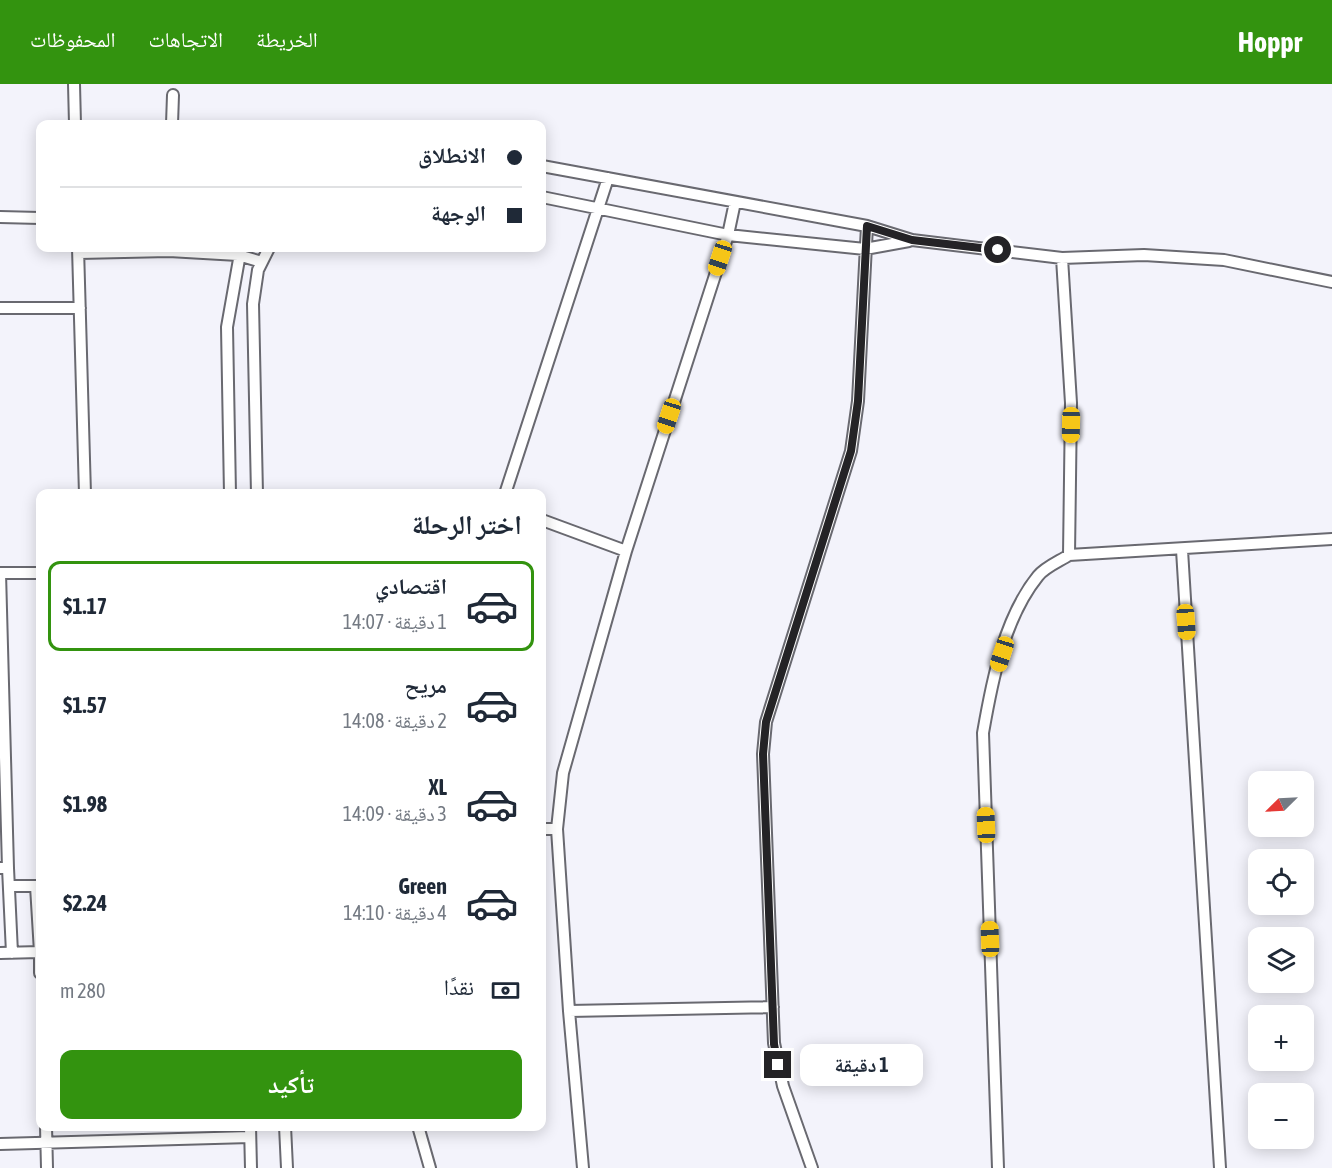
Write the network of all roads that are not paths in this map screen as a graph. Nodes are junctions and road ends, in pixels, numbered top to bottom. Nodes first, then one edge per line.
1 (74, 84) edge
2 (173, 95) dead end
3 (75, 120) edge
4 (172, 120) edge
5 (546, 167) edge
6 (608, 178) junction
7 (546, 198) edge
8 (735, 202) junction
9 (599, 207) junction
10 (0, 217) edge
11 (36, 218) edge
12 (867, 226) junction
13 (728, 235) junction
14 (912, 240) junction
15 (865, 249) junction
16 (79, 252) edge
17 (239, 252) edge
18 (241, 252) edge
19 (267, 252) edge
20 (1062, 258) junction
21 (262, 262) junction
22 (1332, 282) edge
23 (0, 308) edge
24 (80, 308) junction
25 (85, 489) edge
26 (230, 489) edge
27 (257, 489) edge
28 (507, 489) edge
29 (546, 521) edge
30 (1332, 539) edge
31 (1182, 550) junction
32 (626, 551) junction
33 (1069, 555) junction
34 (36, 573) edge
35 (546, 829) edge
36 (557, 829) junction
37 (4, 868) edge
38 (9, 886) junction
39 (36, 886) edge
40 (36, 952) edge
41 (6, 953) edge
42 (773, 1007) junction
43 (568, 1011) junction
44 (46, 1131) edge
45 (285, 1131) edge
46 (419, 1131) edge
47 (250, 1132) edge
48 (46, 1143) junction
49 (0, 1144) edge
50 (47, 1168) edge
51 (251, 1168) edge
52 (287, 1168) edge
53 (430, 1168) edge
54 (583, 1168) edge
55 (812, 1168) edge
56 (998, 1168) edge
57 (1220, 1168) edge

1 - 3 lane
2 - 4 lane
5 - 6 lane
6 - 8 lane
6 - 9 lane
7 - 9 lane
8 - 12 lane
8 - 13 lane
9 - 13 lane
9 - 28 lane
10 - 11 lane
12 - 14 lane
12 - 15 lane
13 - 15 lane
13 - 32 lane
14 - 15 lane
14 - 20 lane
15 - 42 lane
16 - 24 lane
17 - 26 lane
18 - 21 lane
19 - 21 lane
20 - 22 lane
20 - 33 lane
21 - 27 lane
23 - 24 lane
24 - 25 lane
29 - 32 lane
30 - 31 lane
31 - 33 lane
31 - 57 lane
32 - 36 lane
33 - 56 lane
34 - 37 lane
35 - 36 lane
36 - 43 lane
37 - 38 lane
38 - 39 lane
38 - 41 lane
40 - 41 lane
42 - 43 lane
42 - 55 lane
43 - 54 lane
44 - 48 lane
45 - 52 lane
46 - 53 lane
47 - 48 lane
47 - 51 lane
48 - 49 lane
48 - 50 lane

